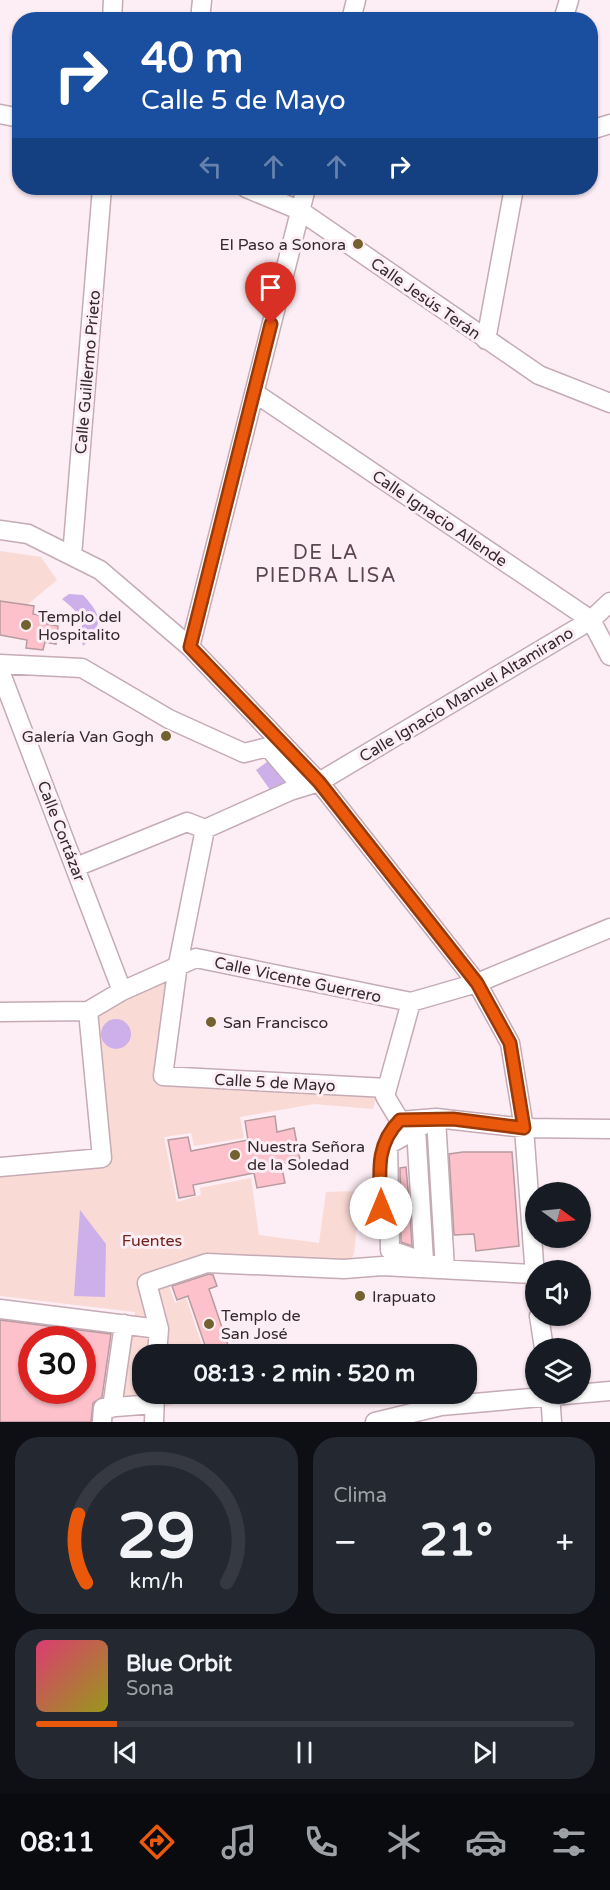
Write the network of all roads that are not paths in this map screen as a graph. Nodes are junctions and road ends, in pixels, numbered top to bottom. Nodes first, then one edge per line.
1 (101, 195) edge
2 (263, 195) edge
3 (304, 195) edge
4 (513, 195) edge
5 (299, 210) junction
6 (486, 340) junction
7 (255, 393) junction
8 (610, 403) edge
9 (0, 530) edge
10 (72, 556) junction
11 (610, 602) edge
12 (591, 620) junction
13 (190, 647) junction
14 (610, 656) edge
15 (0, 664) edge
16 (0, 671) edge
17 (310, 784) junction
18 (205, 829) junction
19 (76, 867) junction
20 (610, 928) edge
21 (178, 964) junction
22 (477, 983) junction
23 (122, 991) junction
24 (411, 1002) junction
25 (88, 1011) junction
26 (0, 1012) edge
27 (387, 1088) junction
28 (436, 1118) junction
29 (400, 1120) junction
30 (524, 1128) junction
31 (416, 1129) junction
32 (610, 1129) edge
33 (0, 1167) edge
34 (533, 1260) edge
35 (423, 1261) junction
36 (382, 1266) junction
37 (445, 1269) junction
38 (525, 1281) edge
39 (0, 1309) edge
40 (124, 1324) junction
41 (159, 1329) junction
42 (158, 1344) edge
43 (610, 1391) edge
44 (591, 1392) edge
45 (525, 1397) edge
46 (551, 1404) edge
47 (154, 1406) edge
48 (107, 1415) edge
49 (383, 1421) edge
50 (552, 1422) edge

1 - 10 street, Calle Guillermo Prieto
2 - 5 street, Calle Jesús Terán
3 - 5 street
4 - 6 street
5 - 6 street, Calle Jesús Terán
5 - 7 street
6 - 8 street, Calle Jesús Terán
7 - 12 street, Calle Ignacio Allende
7 - 13 street
9 - 10 street
10 - 13 street
11 - 12 street, Calle Ignacio Manuel Altamirano
12 - 14 street, Calle Ignacio Allende
12 - 17 street, Calle Ignacio Manuel Altamirano
13 - 17 street
15 - 17 street
16 - 19 street, Calle Cortázar
17 - 18 street, Calle Ignacio Manuel Altamirano
17 - 22 street
18 - 19 street
18 - 21 street
19 - 23 street, Calle Cortázar
20 - 22 street, Calle Vicente Guerrero
21 - 23 street, Calle Vicente Guerrero
21 - 24 street, Calle Vicente Guerrero
21 - 27 street, Calle 5 de Mayo
22 - 24 street, Calle Vicente Guerrero
22 - 30 street
23 - 25 street, Calle Vicente Guerrero
24 - 27 street
25 - 26 street
25 - 33 street
27 - 29 street
28 - 29 street
28 - 30 street
28 - 31 street
28 - 37 street
29 - 36 street
30 - 32 street
30 - 34 street
31 - 35 street
31 - 35 street
35 - 37 street
36 - 37 street
36 - 41 street
37 - 38 street
39 - 40 street
40 - 41 street
40 - 48 street
41 - 42 street
43 - 44 street
45 - 49 street
46 - 50 street
47 - 48 street

